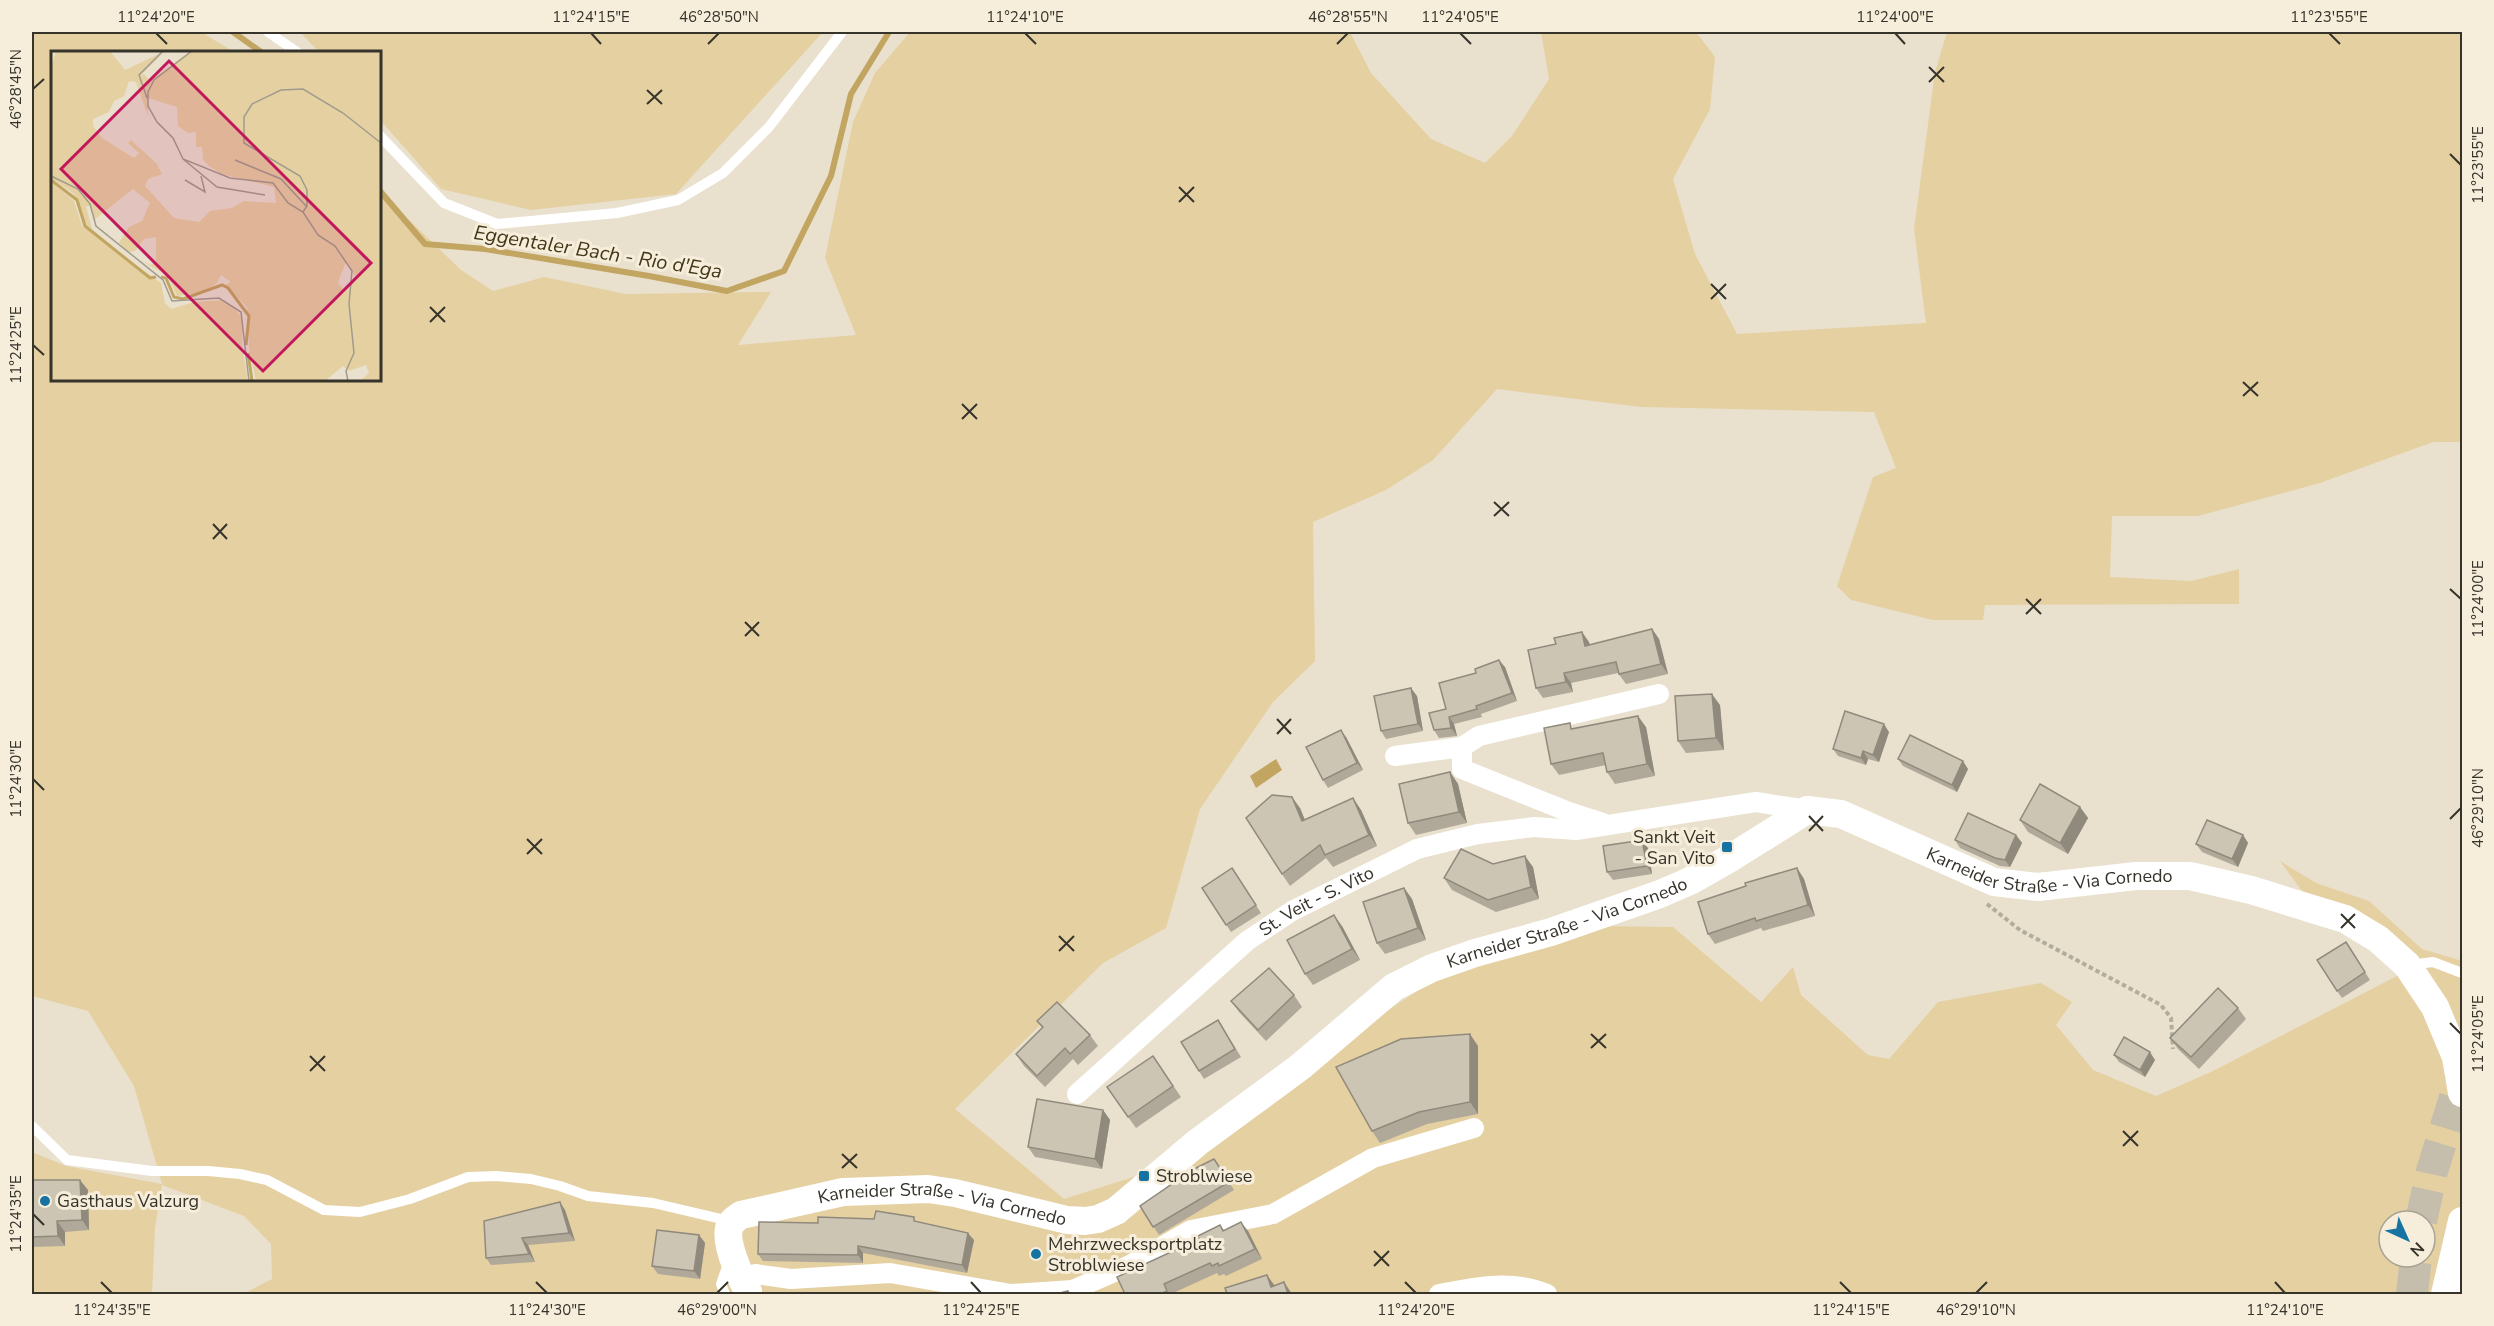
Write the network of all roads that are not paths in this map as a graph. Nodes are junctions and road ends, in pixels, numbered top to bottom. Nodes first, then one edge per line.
1 (268, 32) edge
2 (842, 32) edge
3 (296, 51) edge
4 (381, 137) edge
5 (1659, 694) dead end
6 (1462, 747) junction
7 (1395, 756) dead end
8 (1807, 810) junction
9 (1610, 825) junction
10 (2407, 965) junction
11 (2463, 973) edge
12 (2463, 1093) edge
13 (1077, 1094) dead end
14 (32, 1126) edge
15 (1474, 1128) dead end
16 (732, 1221) junction
17 (2463, 1221) edge
18 (741, 1284) edge
19 (1439, 1294) edge
20 (1547, 1294) edge
21 (2445, 1294) edge

1 - 3 lane
2 - 4 lane
5 - 6 street
6 - 7 street
6 - 9 street, St. Veit - S. Vito
8 - 9 street, St. Veit - S. Vito
8 - 10 street, Karneider Straße - Via Cornedo
8 - 16 street, Karneider Straße - Via Cornedo
9 - 13 street, St. Veit - S. Vito
10 - 11 lane
10 - 12 street, Karneider Straße - Via Cornedo
14 - 16 lane
15 - 18 street
16 - 18 street
17 - 21 street
19 - 20 street

